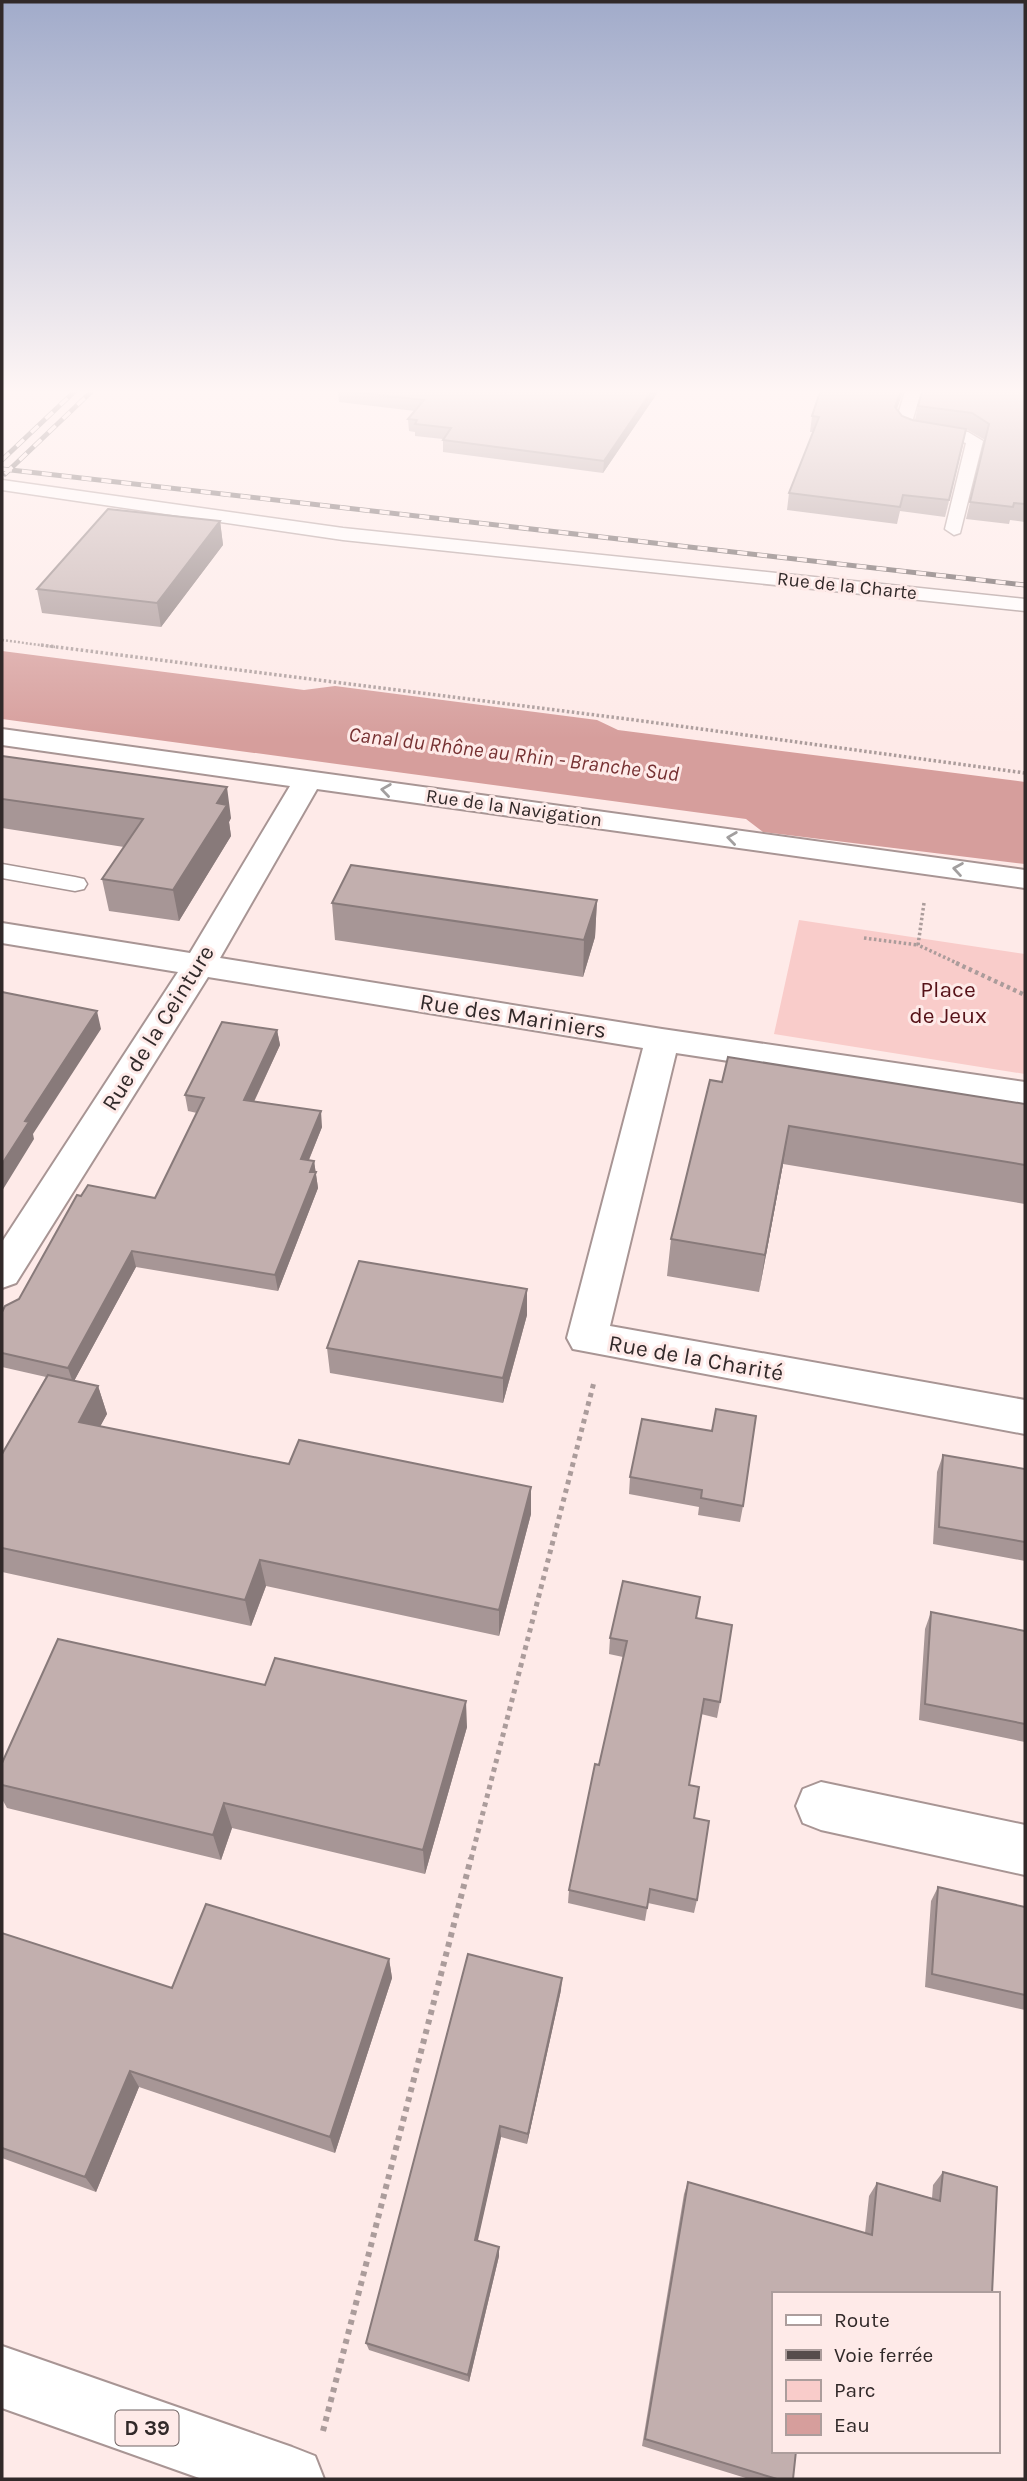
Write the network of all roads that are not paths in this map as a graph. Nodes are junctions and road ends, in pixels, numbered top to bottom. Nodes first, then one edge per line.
1 (171, 508) edge
2 (959, 508) edge
3 (954, 529) dead end
4 (1025, 605) edge
5 (2, 737) edge
6 (308, 780) junction
7 (2, 871) edge
8 (1025, 879) edge
9 (75, 884) dead end
10 (2, 933) edge
11 (199, 965) junction
12 (662, 1041) junction
13 (1025, 1094) edge
14 (2, 1273) edge
15 (1025, 1417) edge
16 (821, 1806) dead end
17 (1025, 1850) edge
18 (2, 2377) edge
19 (306, 2459) edge

1 - 4 lane, Rue de la Charte
2 - 3 lane
5 - 6 street, Rue de la Navigation
8 -> 6 street, Rue de la Navigation
6 - 11 street, Rue de la Ceinture
7 - 9 lane
10 - 11 street, Rue des Mariniers
11 - 12 street, Rue des Mariniers
11 - 14 street, Rue de la Ceinture
12 - 13 street, Rue des Mariniers
12 - 15 street, Rue de la Charité
16 - 17 street
18 - 19 street, D 39

